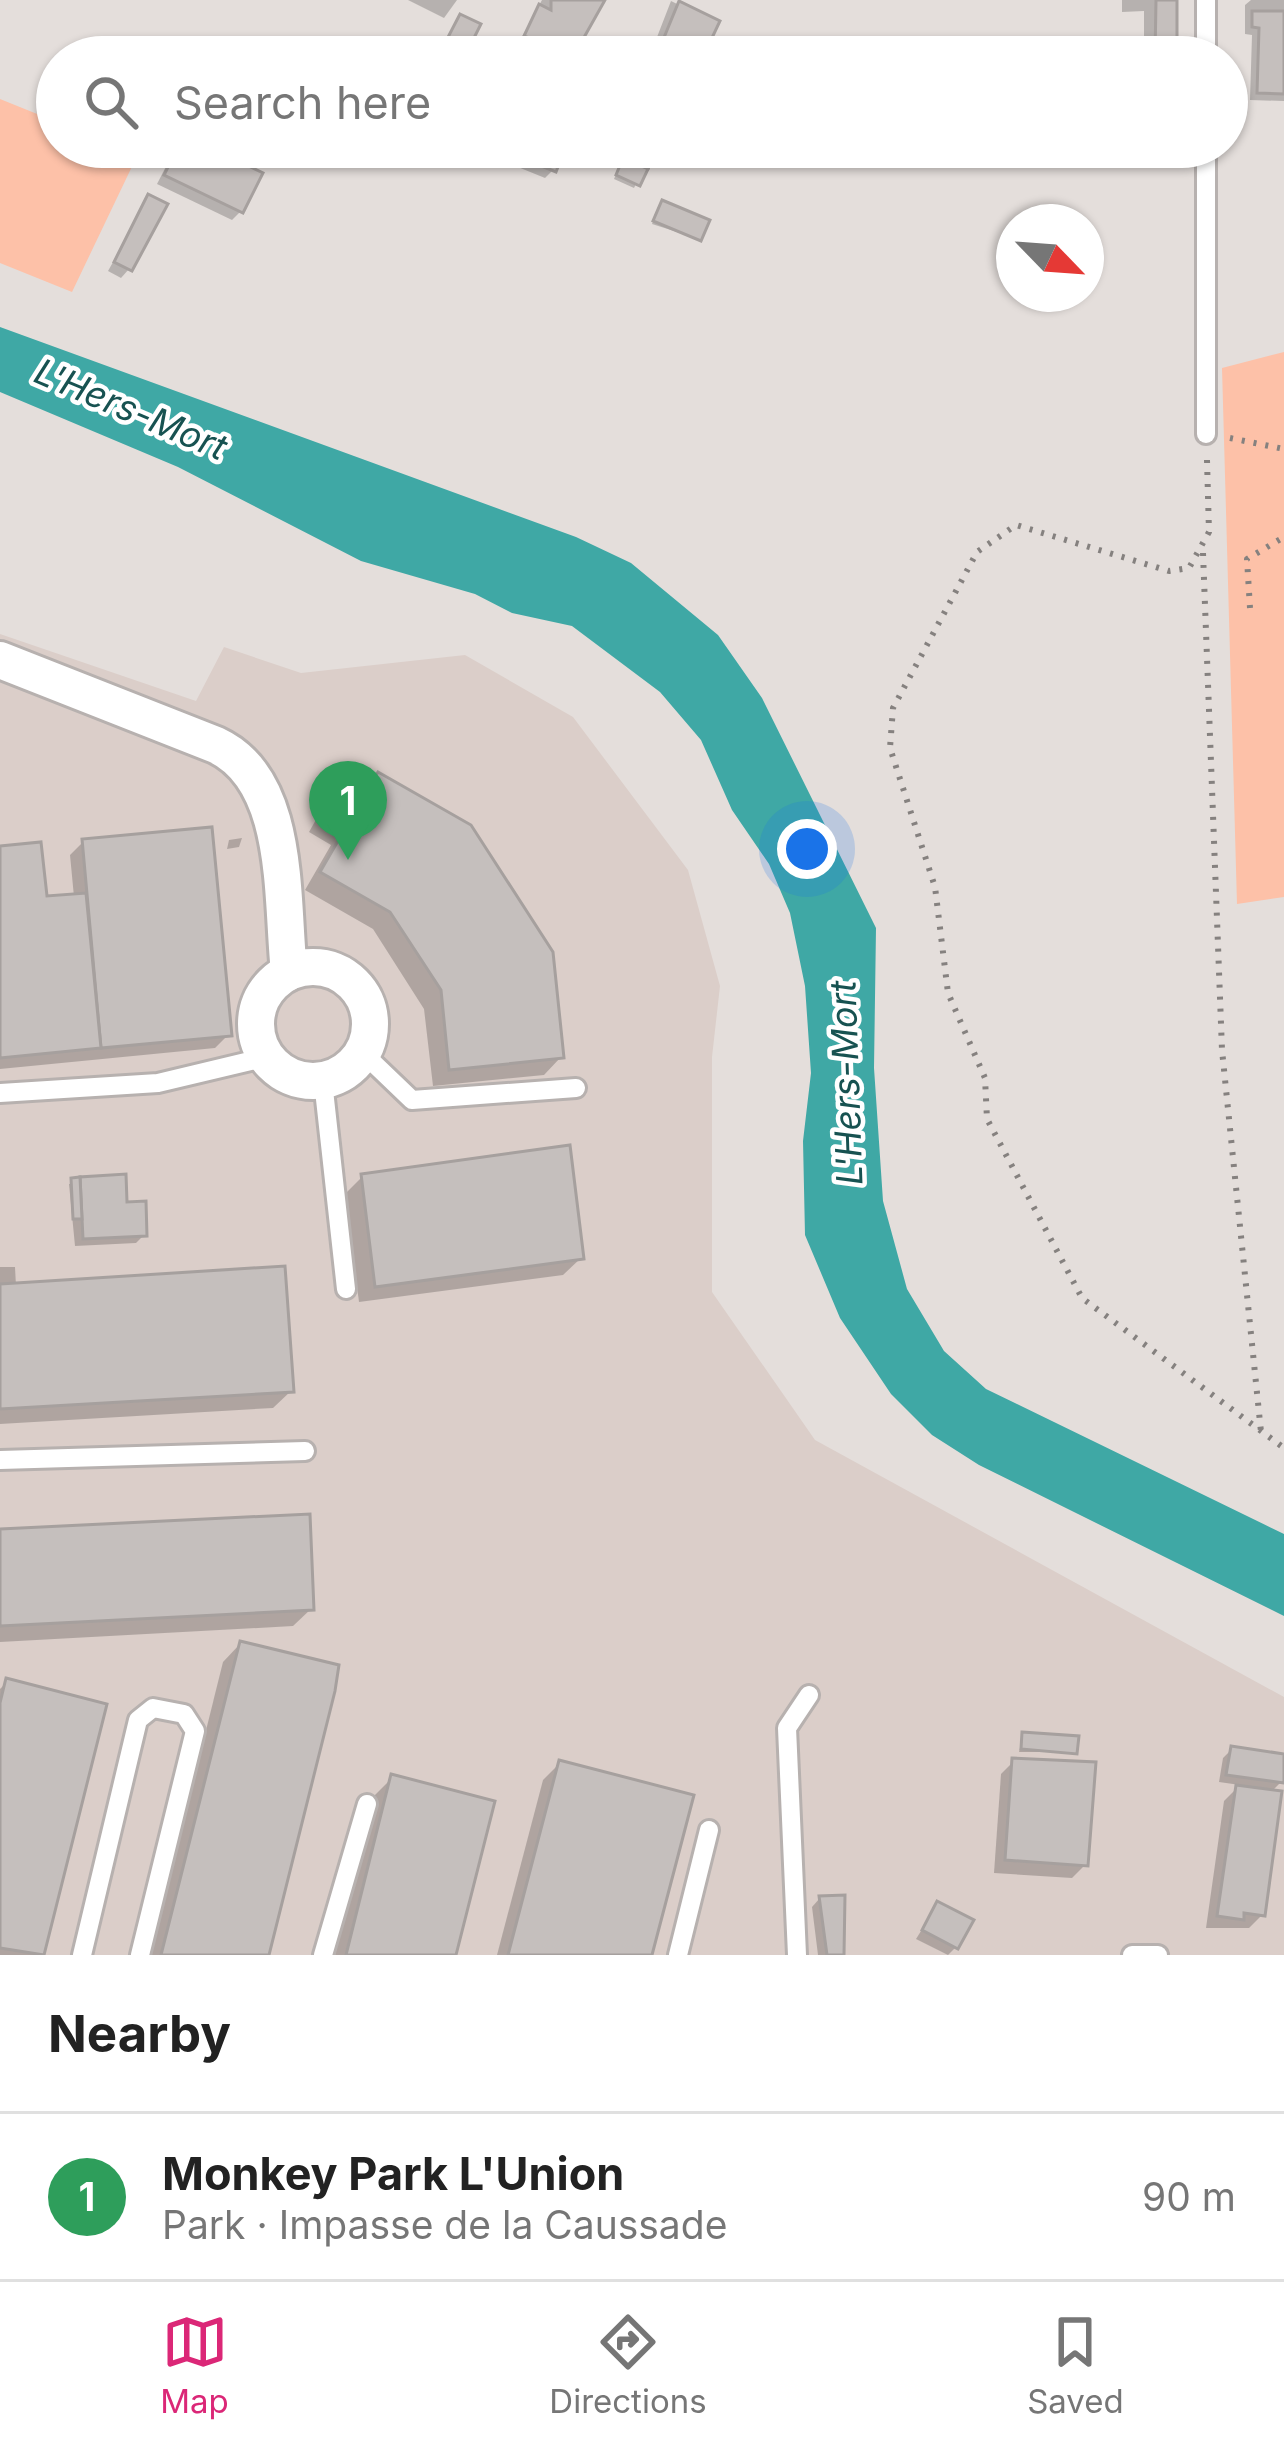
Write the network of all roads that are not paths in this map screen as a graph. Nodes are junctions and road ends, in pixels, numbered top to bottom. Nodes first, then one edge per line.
1 (1206, 0) edge
2 (1206, 36) edge
3 (1206, 168) edge
4 (1206, 434) road end
5 (0, 660) edge
6 (289, 972) junction
7 (362, 1053) junction
8 (267, 1057) junction
9 (323, 1081) junction
10 (576, 1088) dead end
11 (0, 1093) edge
12 (346, 1289) dead end
13 (305, 1451) dead end
14 (0, 1460) edge
15 (809, 1695) dead end
16 (367, 1804) dead end
17 (709, 1830) dead end
18 (82, 1955) edge
19 (140, 1955) edge
20 (322, 1955) edge
21 (678, 1955) edge
22 (797, 1955) edge
23 (1132, 1955) edge
24 (1158, 1955) edge

1 - 2 lane
3 - 4 lane
5 - 6 street
6 - 7 street
6 - 8 street
7 - 9 street
7 - 10 lane
8 - 9 street
8 - 11 lane
9 - 12 lane
13 - 14 lane
15 - 22 lane
16 - 20 lane
17 - 21 lane
18 - 19 lane
23 - 24 lane

